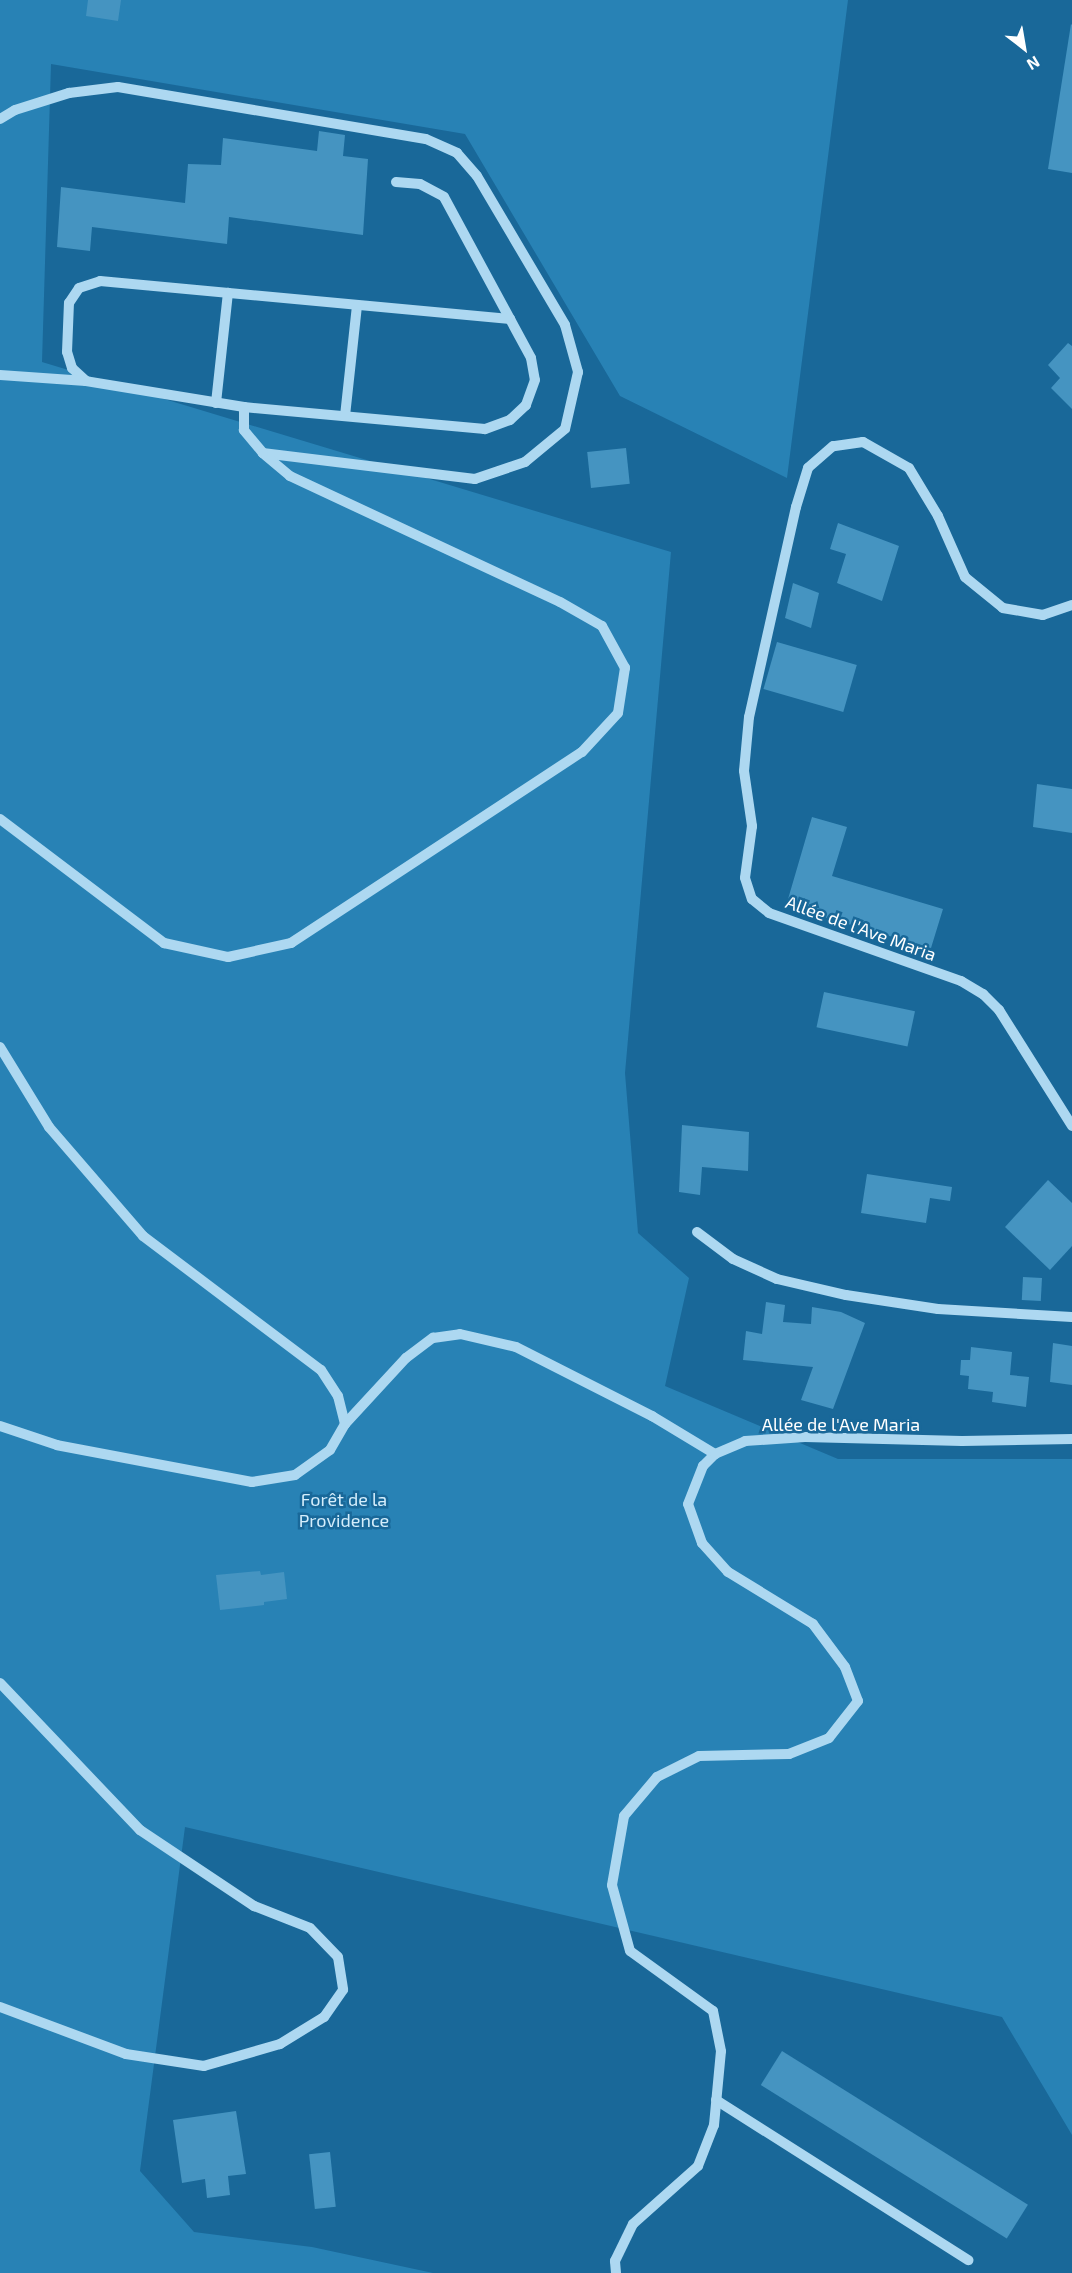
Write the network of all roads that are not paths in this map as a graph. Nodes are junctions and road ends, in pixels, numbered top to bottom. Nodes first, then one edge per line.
1 (0, 119) edge
2 (396, 182) dead end
3 (228, 293) junction
4 (357, 306) junction
5 (510, 319) junction
6 (0, 375) edge
7 (86, 381) junction
8 (216, 403) junction
9 (244, 407) junction
10 (345, 416) junction
11 (262, 453) junction
12 (1072, 605) edge
13 (0, 819) edge
14 (0, 1047) edge
15 (1072, 1126) edge
16 (697, 1232) dead end
17 (1072, 1317) edge
18 (345, 1424) junction
19 (0, 1426) edge
20 (1072, 1439) edge
21 (715, 1454) junction
22 (0, 1683) edge
23 (0, 2007) edge
24 (716, 2100) junction
25 (968, 2260) dead end
26 (616, 2273) edge

1 - 11 street
2 - 5 street
3 - 4 street
3 - 7 street
3 - 8 street
4 - 5 street
4 - 10 street
5 - 10 street
6 - 7 street
7 - 8 street
8 - 9 street
9 - 10 street
9 - 11 street
11 - 13 street
12 - 15 street, Allée de l'Ave Maria
14 - 18 street
16 - 17 street
18 - 19 street
18 - 21 street
20 - 21 street, Allée de l'Ave Maria
21 - 24 street
22 - 23 street
24 - 25 street
24 - 26 street

